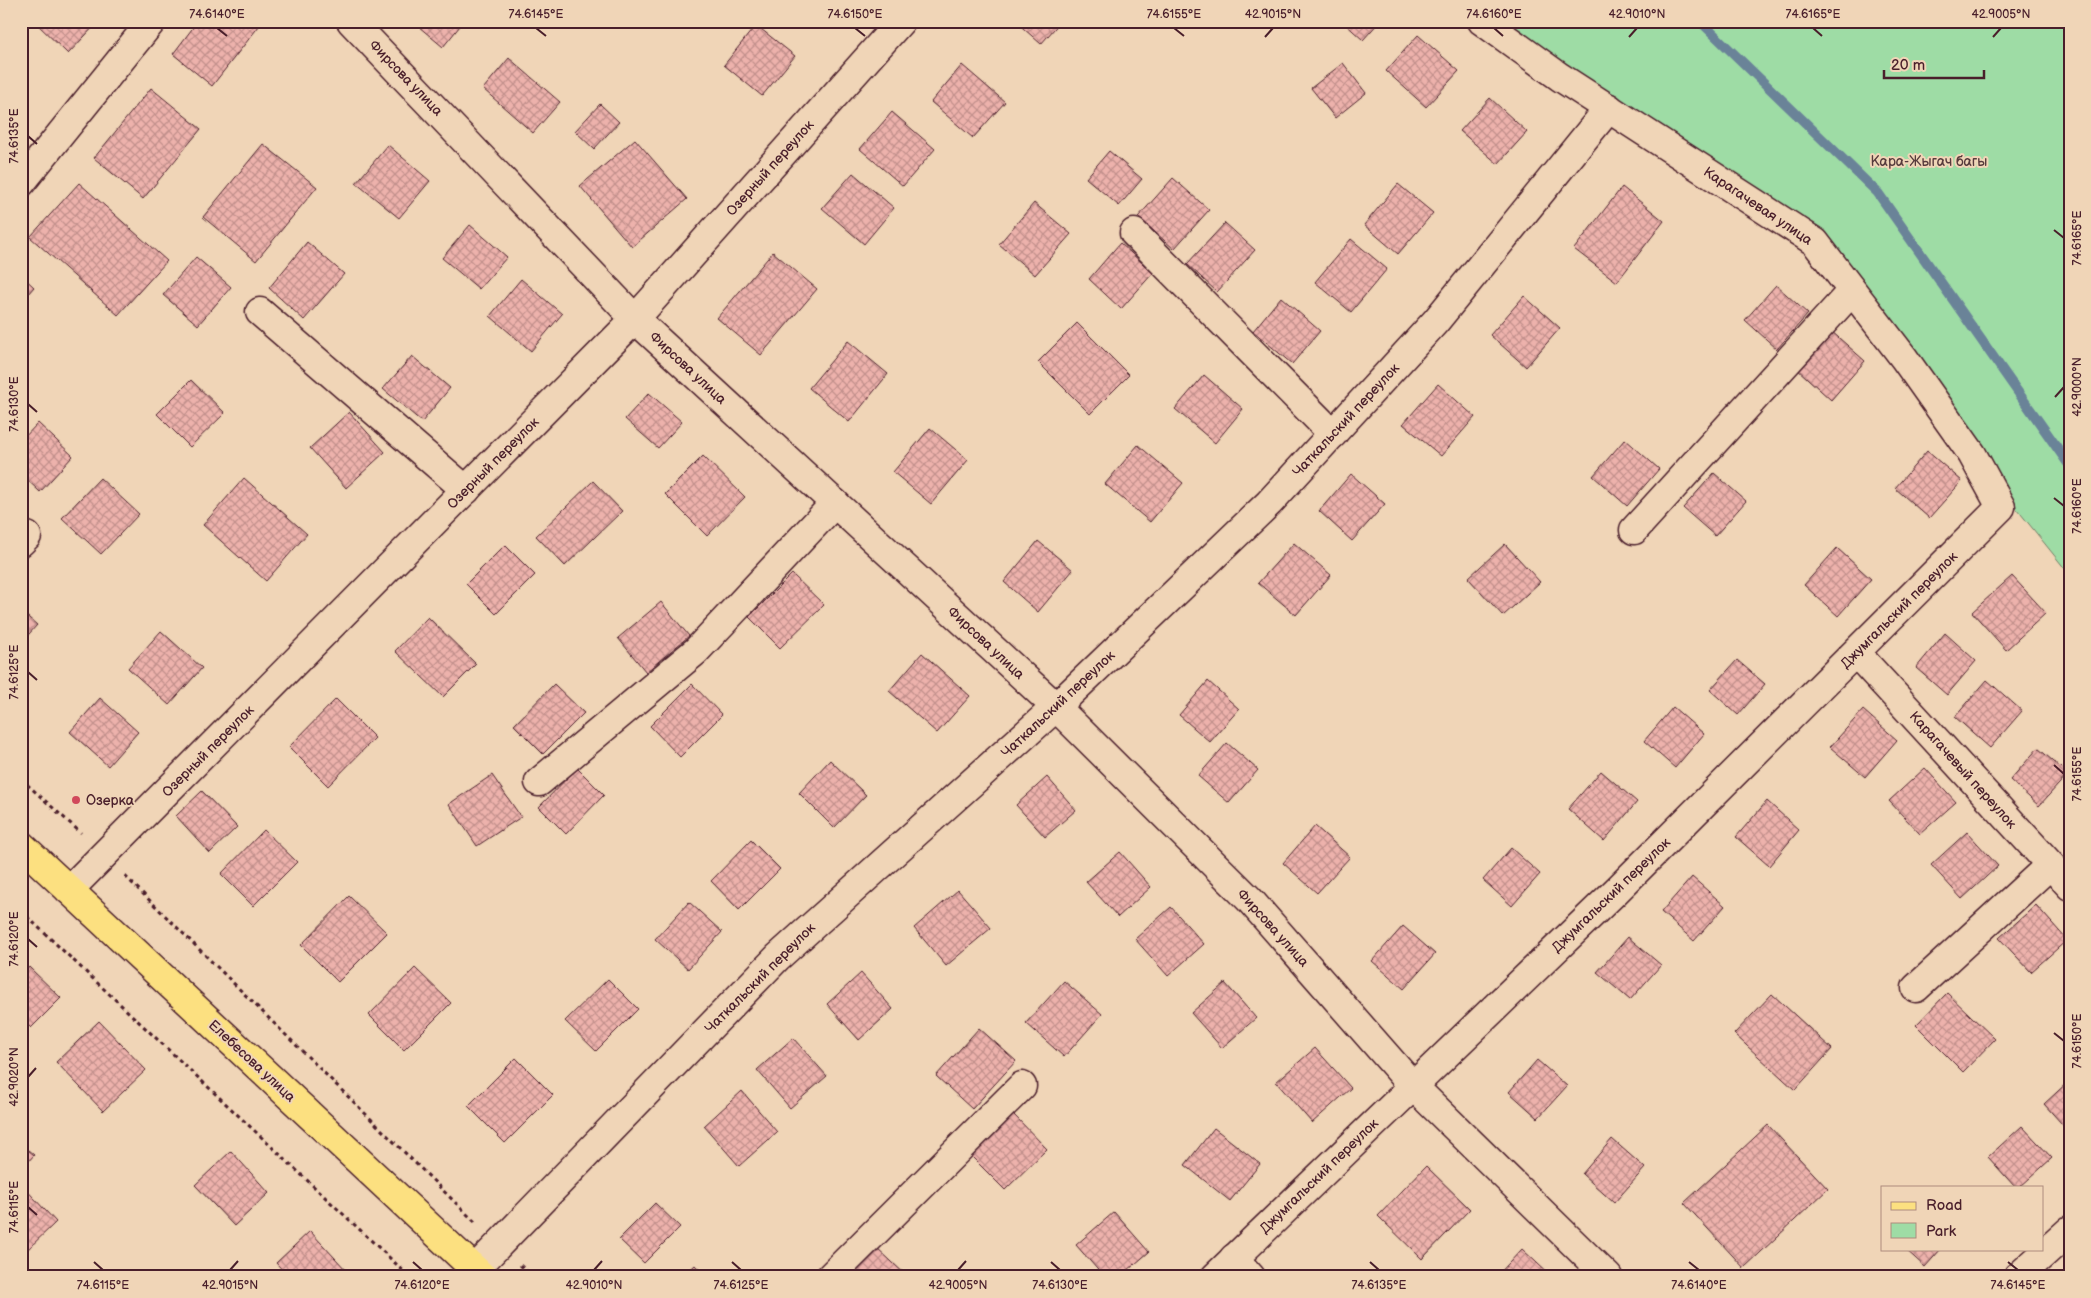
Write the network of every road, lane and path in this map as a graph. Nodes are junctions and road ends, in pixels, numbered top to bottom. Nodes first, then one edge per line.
1 (152, 21) edge
2 (351, 21) edge
3 (901, 21) edge
4 (1482, 21) edge
5 (1609, 108) junction
6 (21, 183) edge
7 (1134, 233) dead end
8 (1851, 292) junction
9 (260, 312) dead end
10 (636, 319) junction
11 (1333, 434) junction
12 (466, 490) junction
13 (835, 503) junction
14 (2001, 508) joint
15 (1634, 530) dead end
16 (1856, 653) junction
17 (1056, 707) junction
18 (21, 779) edge
19 (539, 782) dead end
20 (21, 845) edge
21 (105, 855) junction
22 (2050, 865) junction
23 (2070, 886) edge
24 (69, 890) junction
25 (21, 911) edge
26 (1916, 988) dead end
27 (1412, 1085) junction
28 (1022, 1086) dead end
29 (2070, 1230) edge
30 (499, 1245) junction
31 (1234, 1271) edge
32 (479, 1273) edge
33 (410, 1277) edge
34 (533, 1277) edge
35 (830, 1277) edge
36 (1608, 1277) edge
37 (2018, 1277) edge

1 - 6 street
2 - 10 street, Фирсова улица
3 - 10 street, Озерный переулок
4 - 5 street, Карагачевая улица
5 - 8 street, Карагачевая улица
5 - 11 street, Чаткальский переулок
7 - 11 street
8 - 14 street, Карагачевая улица
8 - 15 street
9 - 12 street
10 - 12 street, Озерный переулок
10 - 13 street, Фирсова улица
11 - 17 street, Чаткальский переулок
12 - 21 street, Озерный переулок
13 - 17 street, Фирсова улица
13 - 19 street
14 - 16 street, Джумгальский переулок
16 - 22 street, Карагачевый переулок
16 - 27 street, Джумгальский переулок
17 - 27 street, Фирсова улица
17 - 30 street, Чаткальский переулок
18 - 21 path
20 - 24 main road, Елебесова улица
21 - 24 street, Озерный переулок
21 - 30 path
22 - 23 street, Карагачевый переулок
22 - 26 street
24 - 32 main road, Елебесова улица
25 - 33 path
27 - 31 street, Джумгальский переулок
27 - 36 street, Фирсова улица
28 - 35 street
29 - 37 street
30 - 32 street, Чаткальский переулок
30 - 34 path

